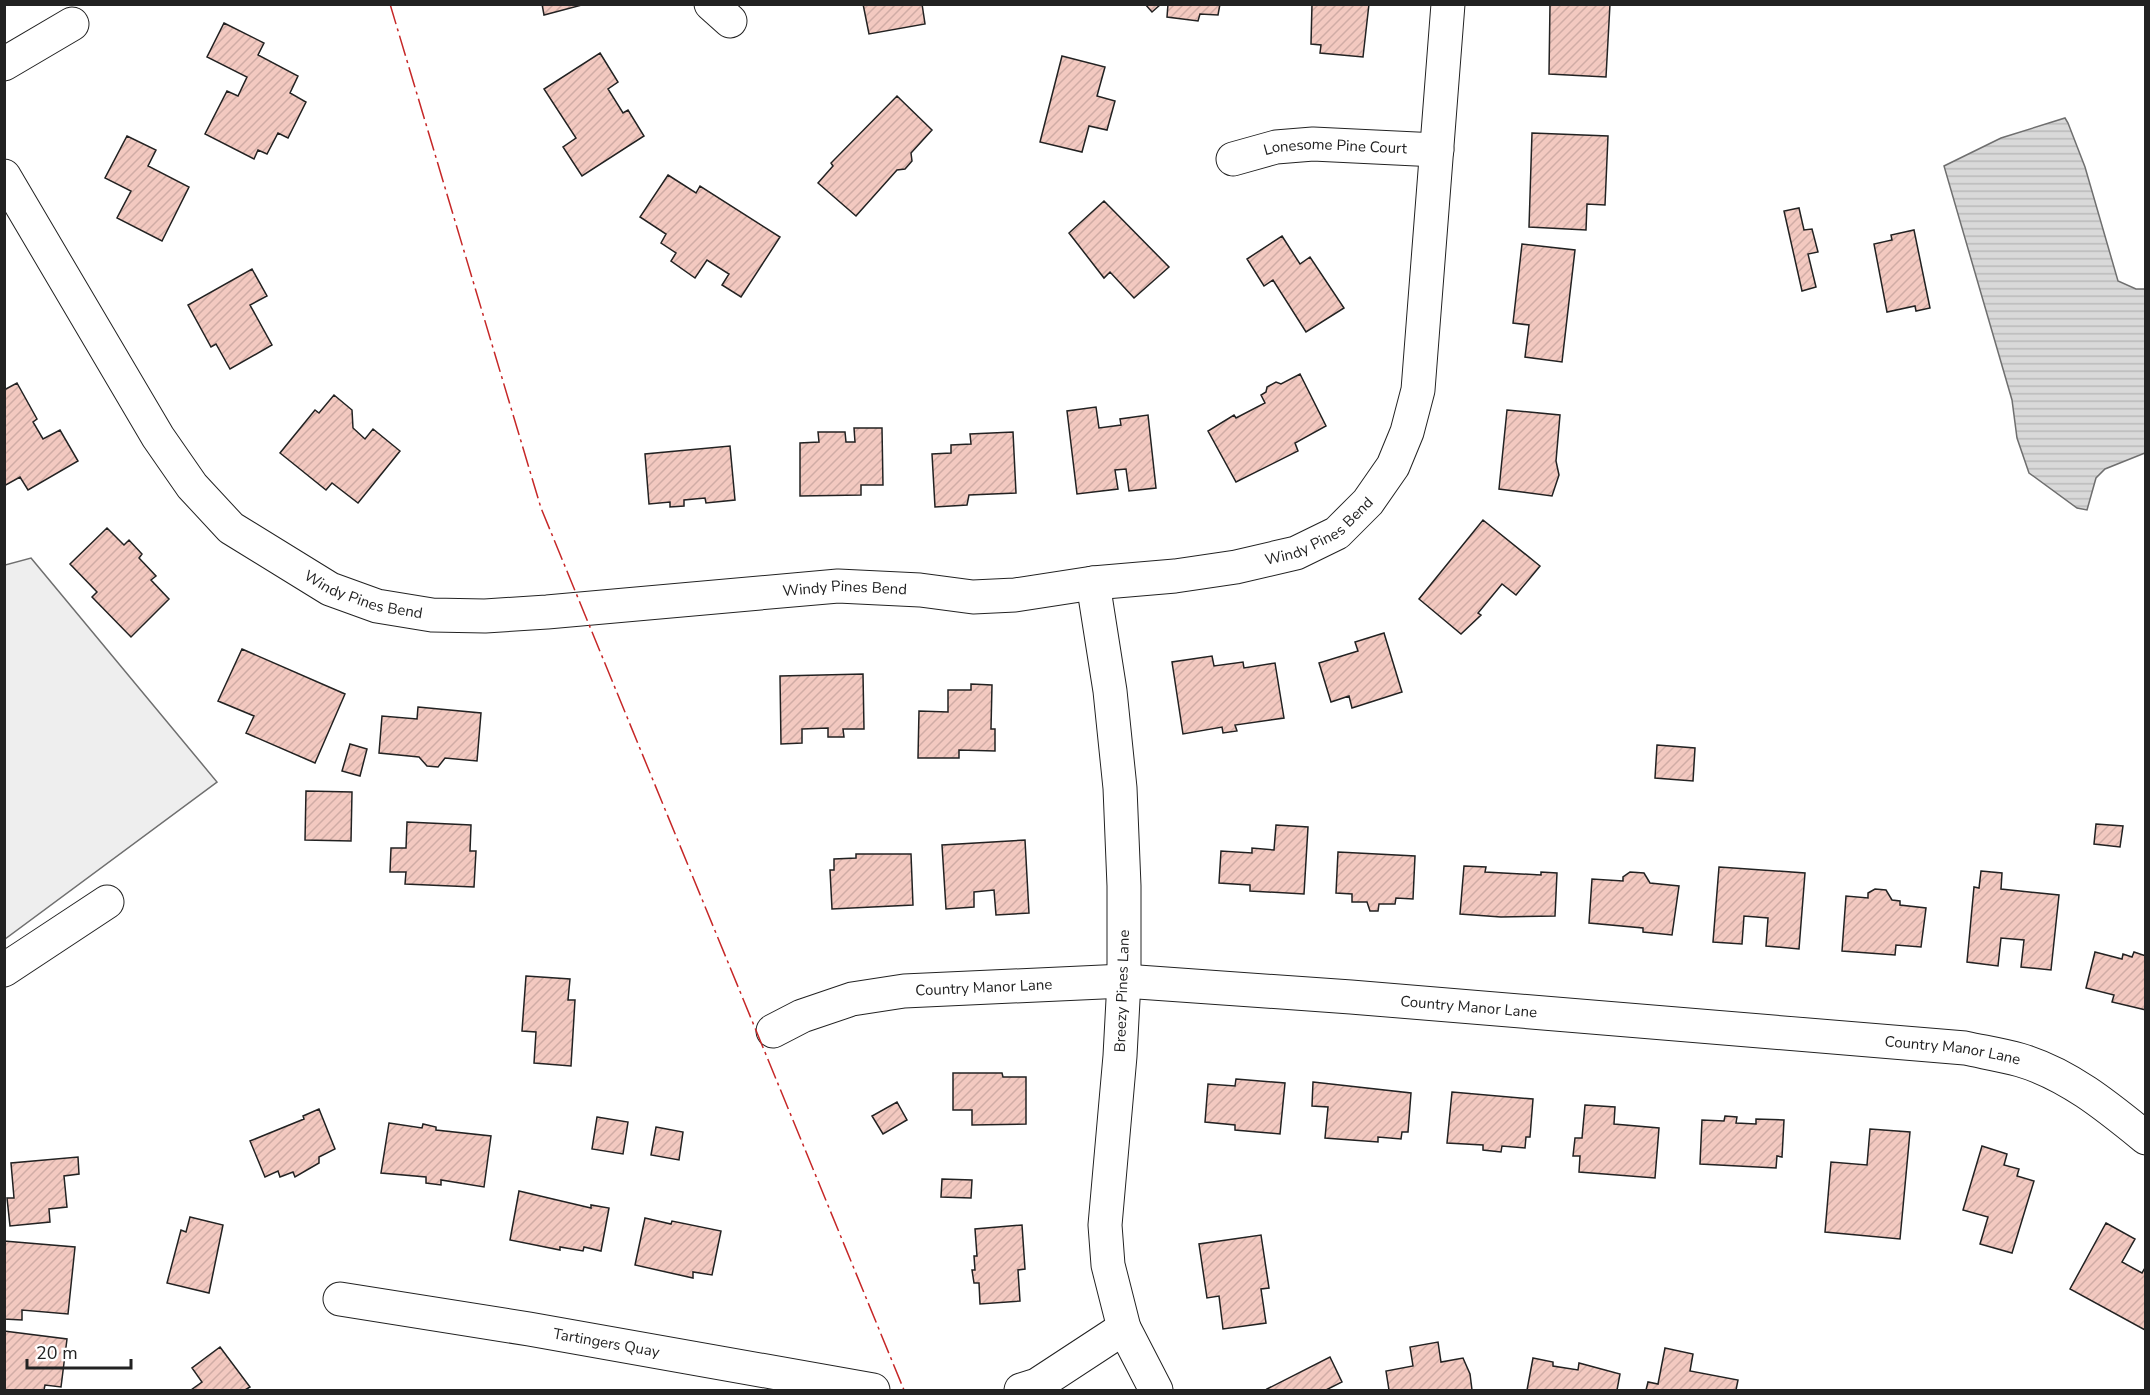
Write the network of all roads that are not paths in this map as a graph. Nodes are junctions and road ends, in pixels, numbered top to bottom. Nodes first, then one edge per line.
1 (1448, 4) edge
2 (72, 24) dead end
3 (4, 64) edge
4 (1437, 150) junction
5 (1233, 159) dead end
6 (4, 176) edge
7 (1093, 583) junction
8 (107, 902) dead end
9 (4, 970) edge
10 (1124, 981) junction
11 (773, 1031) dead end
12 (2145, 1138) edge
13 (340, 1299) dead end
14 (1124, 1328) junction
15 (873, 1390) edge
16 (1021, 1390) edge
17 (1156, 1390) edge

1 - 4 street, Windy Pines Bend
2 - 3 street
4 - 5 street, Lonesome Pine Court
4 - 7 street, Windy Pines Bend
6 - 7 street, Windy Pines Bend
7 - 10 street, Breezy Pines Lane
8 - 9 street
10 - 11 street, Country Manor Lane
10 - 12 street, Country Manor Lane
10 - 14 street, Breezy Pines Lane
13 - 15 street, Tartingers Quay
14 - 16 street
14 - 17 street, Breezy Pines Lane

